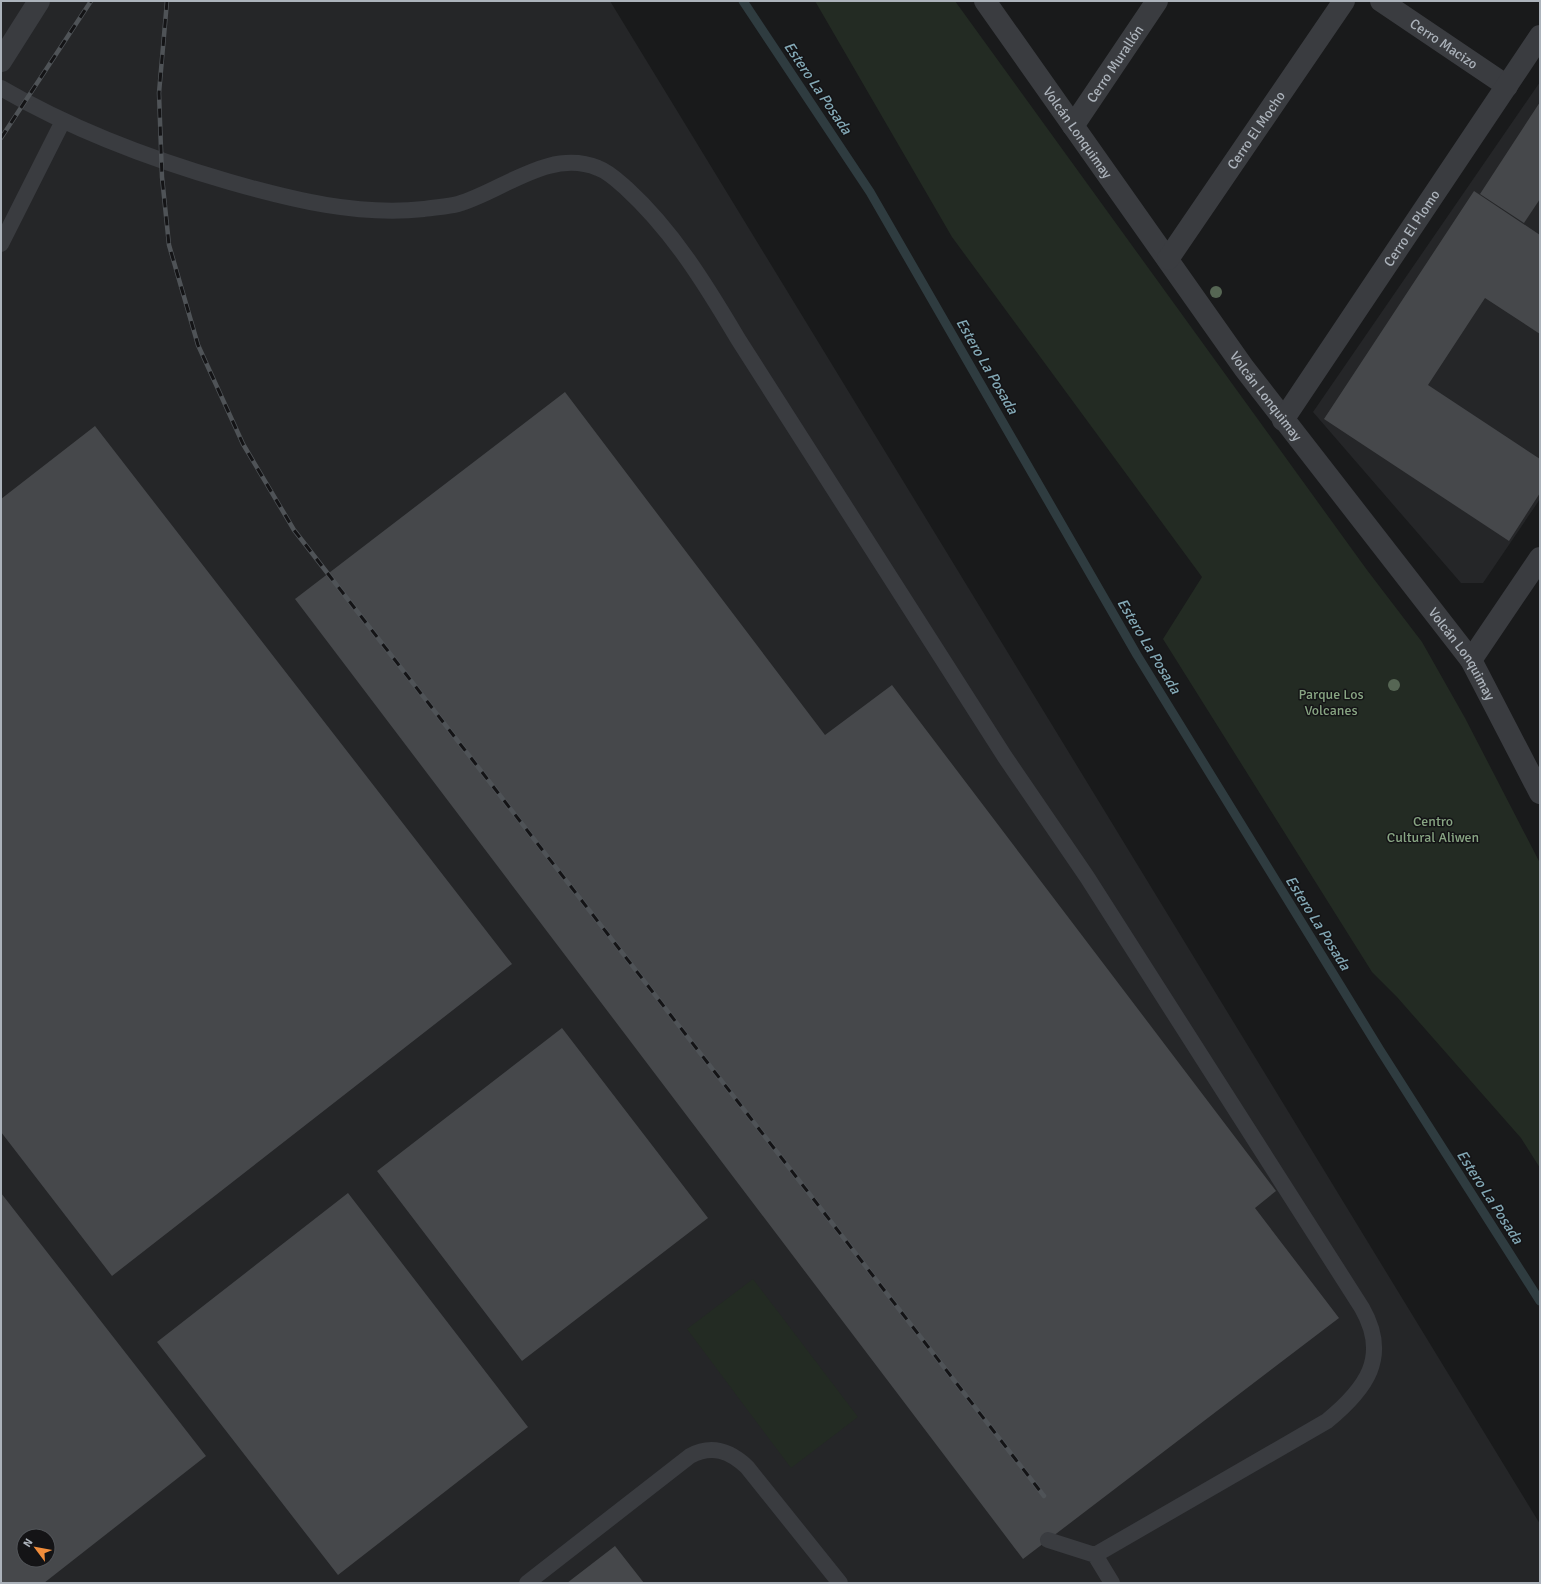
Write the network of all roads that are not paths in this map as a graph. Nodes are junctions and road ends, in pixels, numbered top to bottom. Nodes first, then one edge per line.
1 (39, 1) edge
2 (985, 1) edge
3 (1157, 1) edge
4 (1344, 1) edge
5 (1381, 1) edge
6 (1540, 36) edge
7 (1, 61) edge
8 (1507, 86) junction
9 (1, 88) edge
10 (63, 121) junction
11 (1073, 126) junction
12 (1, 244) edge
13 (1168, 259) junction
14 (1283, 420) junction
15 (1540, 558) edge
16 (1471, 660) junction
17 (1540, 793) edge
18 (1048, 1540) dead end
19 (1095, 1556) junction
20 (527, 1583) edge
21 (840, 1583) edge
22 (1112, 1583) edge

1 - 7 street
2 - 11 street, Volcán Lonquimay
3 - 11 street, Cerro Murallón
4 - 13 street, Cerro El Mocho
5 - 8 street, Cerro Macizo
6 - 8 street, Cerro El Plomo
8 - 14 street, Cerro El Plomo
9 - 10 lane
10 - 12 lane
10 - 19 lane
11 - 13 street, Volcán Lonquimay
13 - 14 street, Volcán Lonquimay
14 - 16 street, Volcán Lonquimay
15 - 16 street
16 - 17 street, Volcán Lonquimay
18 - 19 lane
19 - 22 lane
20 - 21 lane

